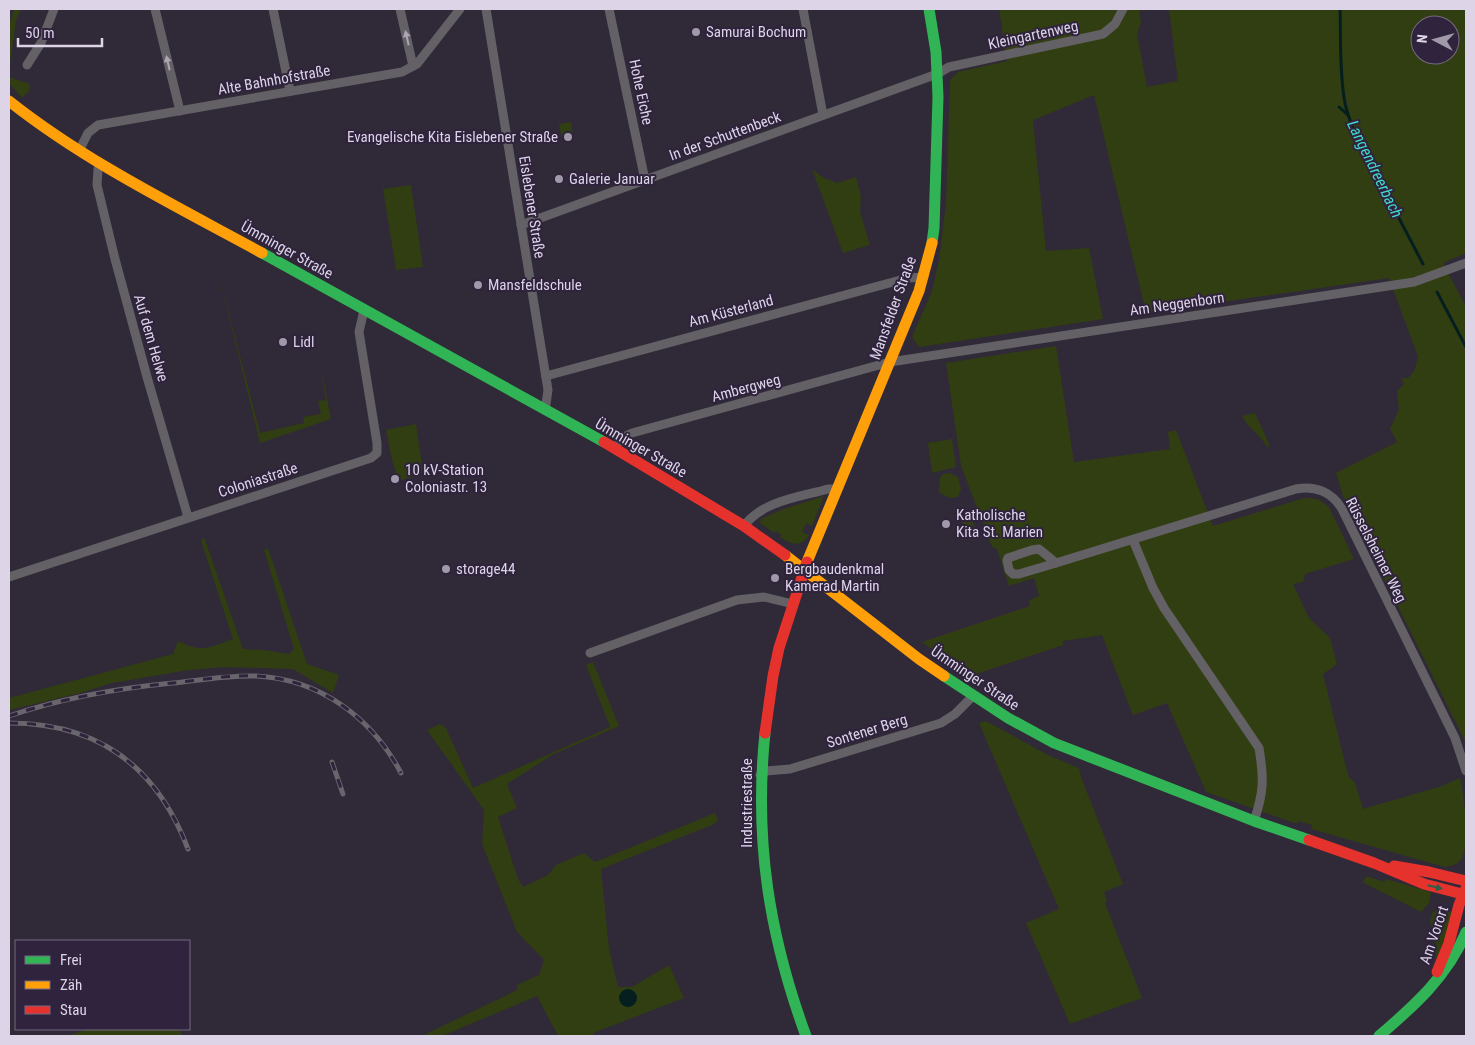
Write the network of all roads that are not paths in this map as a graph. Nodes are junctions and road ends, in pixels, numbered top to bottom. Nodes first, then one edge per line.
1 (54, 9) edge
2 (155, 9) edge
3 (273, 9) edge
4 (400, 9) edge
5 (460, 9) edge
6 (486, 9) edge
7 (609, 9) edge
8 (803, 9) edge
9 (928, 9) edge
10 (1123, 9) edge
11 (27, 65) dead end
12 (413, 66) junction
13 (938, 74) junction
14 (290, 92) junction
15 (9, 101) edge
16 (180, 111) junction
17 (823, 115) junction
18 (79, 152) junction
19 (100, 164) junction
20 (645, 180) junction
21 (521, 225) junction
22 (1466, 263) edge
23 (924, 277) junction
24 (364, 310) junction
25 (890, 362) junction
26 (546, 376) junction
27 (543, 409) junction
28 (614, 448) junction
29 (837, 490) junction
30 (188, 517) junction
31 (744, 526) junction
32 (1132, 540) junction
33 (1056, 563) junction
34 (805, 570) junction
35 (9, 577) edge
36 (793, 604) junction
37 (590, 653) dead end
38 (973, 696) junction
39 (1466, 771) edge
40 (760, 775) junction
41 (1254, 821) junction
42 (1374, 863) junction
43 (1466, 881) edge
44 (1465, 892) edge
45 (1465, 938) edge
46 (1432, 986) junction
47 (806, 1036) edge
48 (1379, 1036) edge

1 - 11 street
16 -> 2 street
3 - 14 street
12 -> 4 street
5 - 12 street, Alte Bahnhofstraße
6 - 21 street, Eislebener Straße
7 - 20 street, Hohe Eiche
8 - 17 street
9 - 13 street, Mansfelder Straße
10 - 13 street, Kleingartenweg
12 - 14 street, Alte Bahnhofstraße
13 - 17 street, In der Schuttenbeck
13 - 23 street, Mansfelder Straße
14 - 16 street, Alte Bahnhofstraße
15 - 18 street, Ümminger Straße
16 - 18 street, Alte Bahnhofstraße
17 - 20 street, In der Schuttenbeck
18 - 19 street, Ümminger Straße
19 - 24 street, Ümminger Straße
19 - 30 street, Auf dem Helwe
20 - 21 street, In der Schuttenbeck
21 - 26 street, Eislebener Straße
22 - 25 street, Am Neggenborn
23 - 25 street, Mansfelder Straße
23 - 26 street, Am Küsterland
24 - 27 street, Ümminger Straße
24 - 30 street, Coloniastraße
25 - 28 street, Ambergweg
25 - 29 street, Mansfelder Straße
26 - 27 street, Eislebener Straße
27 - 28 street, Ümminger Straße
28 - 31 street, Ümminger Straße
29 - 31 street
29 - 34 street, Mansfelder Straße
30 - 35 street, Coloniastraße
31 - 34 street, Ümminger Straße
32 - 33 street, Rüsselsheimer Weg
32 - 39 street, Rüsselsheimer Weg
32 - 41 street
33 - 33 street, Rüsselsheimer Weg
34 - 36 street, Industriestraße
34 - 38 street, Ümminger Straße
36 - 37 street
36 - 40 street, Industriestraße
38 - 40 street, Sontener Berg
38 - 41 street, Ümminger Straße
40 - 47 street, Industriestraße
41 - 42 street, Ümminger Straße
42 - 43 street, Ümminger Straße
42 -> 44 street, Ümminger Straße
44 - 46 street, Am Vorort
45 - 46 street, Am Vorort
46 - 48 street, Am Vorort

